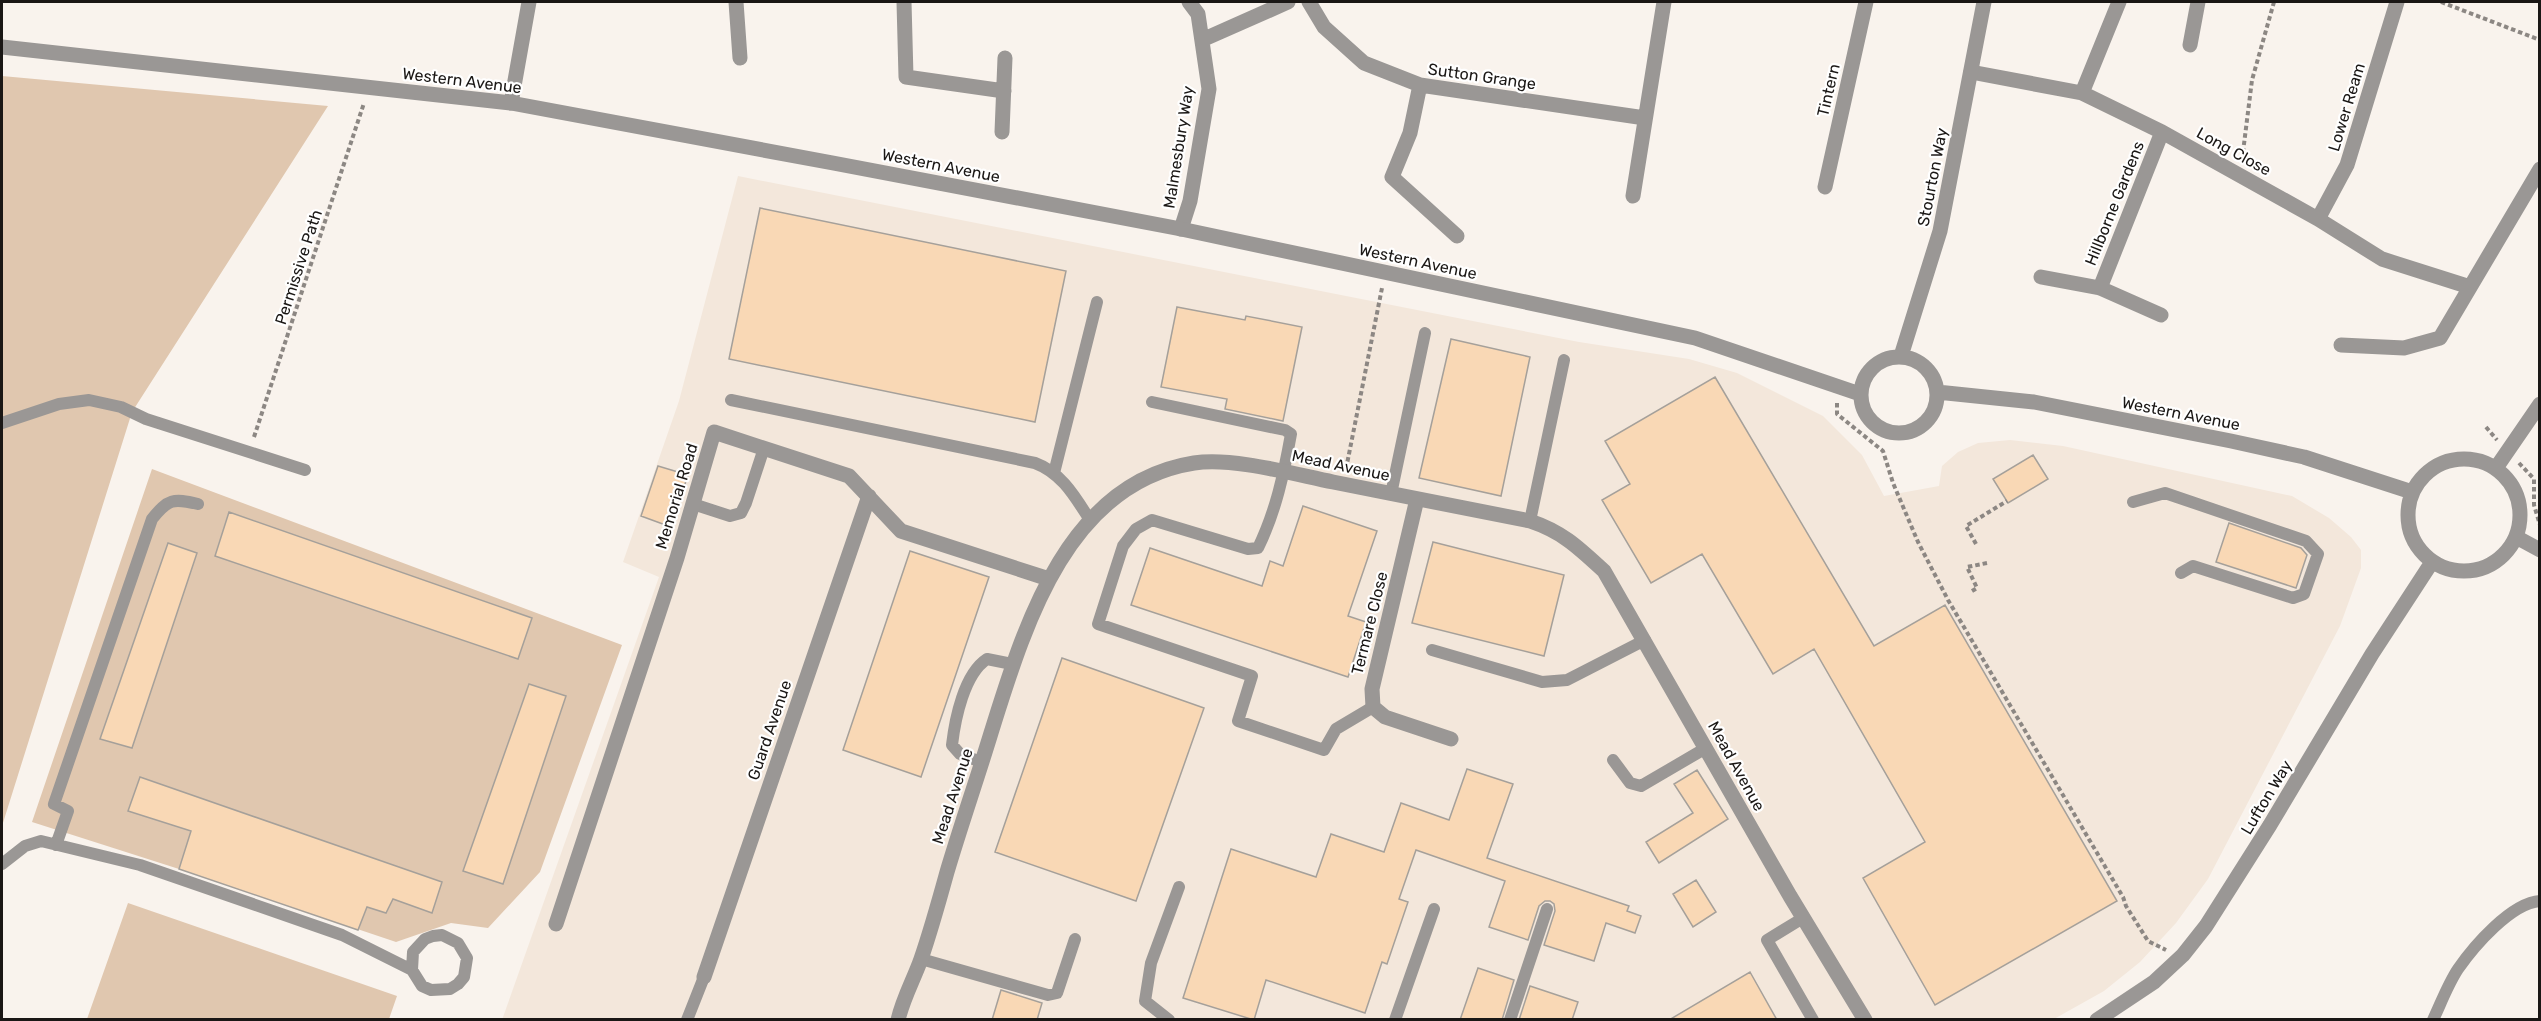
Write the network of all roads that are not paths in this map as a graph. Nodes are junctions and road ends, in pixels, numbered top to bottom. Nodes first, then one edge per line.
1 (529, 2) edge
2 (736, 2) edge
3 (904, 2) edge
4 (1189, 2) edge
5 (1288, 2) edge
6 (1310, 2) edge
7 (1664, 2) edge
8 (1866, 2) edge
9 (1984, 2) edge
10 (2119, 2) edge
11 (2198, 2) edge
12 (2397, 2) edge
13 (1202, 40) junction
14 (2190, 45) dead end
15 (2, 47) edge
16 (740, 58) dead end
17 (1005, 58) dead end
18 (1971, 72) junction
19 (1420, 85) junction
20 (1004, 91) junction
21 (2082, 93) junction
22 (511, 103) junction
23 (1645, 118) junction
24 (1002, 132) dead end
25 (2162, 132) junction
26 (2540, 169) edge
27 (1825, 187) dead end
28 (1633, 196) dead end
29 (2318, 219) junction
30 (1181, 229) junction
31 (1457, 236) dead end
32 (2042, 277) dead end
33 (2470, 287) junction
34 (2100, 288) junction
35 (1097, 302) dead end
36 (2161, 315) dead end
37 (1425, 333) dead end
38 (2340, 345) dead end
39 (1902, 356) junction
40 (1564, 360) dead end
41 (1937, 392) junction
42 (1860, 394) junction
43 (731, 400) dead end
44 (1152, 402) dead end
45 (2540, 404) edge
46 (2, 423) edge
47 (764, 448) junction
48 (2496, 468) junction
49 (304, 470) dead end
50 (1284, 472) junction
51 (1054, 473) junction
52 (2412, 492) junction
53 (1391, 494) junction
54 (869, 496) junction
55 (1418, 499) junction
56 (2133, 502) dead end
57 (198, 504) dead end
58 (693, 504) junction
59 (1090, 520) junction
60 (1530, 521) junction
61 (2516, 537) junction
62 (2540, 550) edge
63 (2432, 562) junction
64 (2181, 573) dead end
65 (1049, 579) junction
66 (1645, 640) junction
67 (1432, 650) dead end
68 (1012, 664) junction
69 (1373, 707) junction
70 (1451, 739) dead end
71 (1706, 748) junction
72 (1612, 760) dead end
73 (981, 762) junction
74 (56, 844) junction
75 (2, 864) edge
76 (1179, 887) dead end
77 (2540, 900) edge
78 (1434, 909) dead end
79 (1547, 909) dead end
80 (1803, 918) junction
81 (556, 924) dead end
82 (1075, 939) dead end
83 (921, 959) junction
84 (412, 970) junction
85 (704, 977) joint
86 (2106, 1018) edge
87 (687, 1020) edge
88 (897, 1020) edge
89 (1169, 1020) edge
90 (1395, 1020) edge
91 (1510, 1020) edge
92 (1813, 1020) edge
93 (1864, 1020) edge
94 (2433, 1020) edge

1 - 22 street
2 - 16 street
3 - 20 street
4 - 13 street, Malmesbury Way
5 - 13 street
6 - 19 street, Sutton Grange
7 - 23 street
8 - 27 street, Tintern
9 - 18 street, Stourton Way
10 - 21 street
11 - 14 street
12 - 29 street, Lower Ream
13 - 30 street, Malmesbury Way
15 - 22 street, Western Avenue
17 - 20 street
18 - 21 street, Long Close
18 - 39 street, Stourton Way
19 - 23 street, Sutton Grange
19 - 31 street
20 - 24 street
21 - 25 street, Long Close
22 - 30 street, Western Avenue
23 - 28 street
25 - 29 street, Long Close
25 - 34 street, Hillborne Gardens
26 - 33 street
29 - 33 street, Long Close
30 - 42 street, Western Avenue
32 - 34 street, Hillborne Gardens
33 - 38 street
34 - 36 street, Hillborne Gardens
35 - 51 lane
37 - 53 lane
39 - 41 street
39 - 42 street
40 - 60 lane
41 - 42 street
41 - 52 street, Western Avenue
43 - 51 lane
44 - 50 lane
45 - 48 street
46 - 49 lane
47 - 54 street, Memorial Road
47 - 58 lane
47 - 58 street, Memorial Road
48 - 52 street
48 - 61 street
50 - 53 street, Mead Avenue
50 - 59 street, Mead Avenue
50 - 69 lane
51 - 59 lane
52 - 63 street
53 - 55 street, Mead Avenue
54 - 65 street, Memorial Road
54 - 85 street, Guard Avenue
55 - 60 street, Mead Avenue
55 - 69 street, Termare Close
56 - 64 lane
57 - 74 lane
58 - 81 street, Memorial Road
59 - 65 street, Mead Avenue
60 - 66 street, Mead Avenue
61 - 62 street
61 - 63 street
63 - 86 street, Lufton Way
65 - 68 street, Mead Avenue
66 - 67 lane
66 - 71 street, Mead Avenue
68 - 73 street, Mead Avenue
68 - 73 lane
69 - 70 street
71 - 72 lane
71 - 80 street, Mead Avenue
73 - 83 street, Mead Avenue
74 - 75 lane
74 - 84 lane
76 - 89 lane
77 - 94 lane
78 - 90 lane
79 - 91 lane
80 - 92 lane
80 - 93 street, Mead Avenue
82 - 83 lane
83 - 88 street, Mead Avenue
84 - 84 lane
85 - 87 lane

